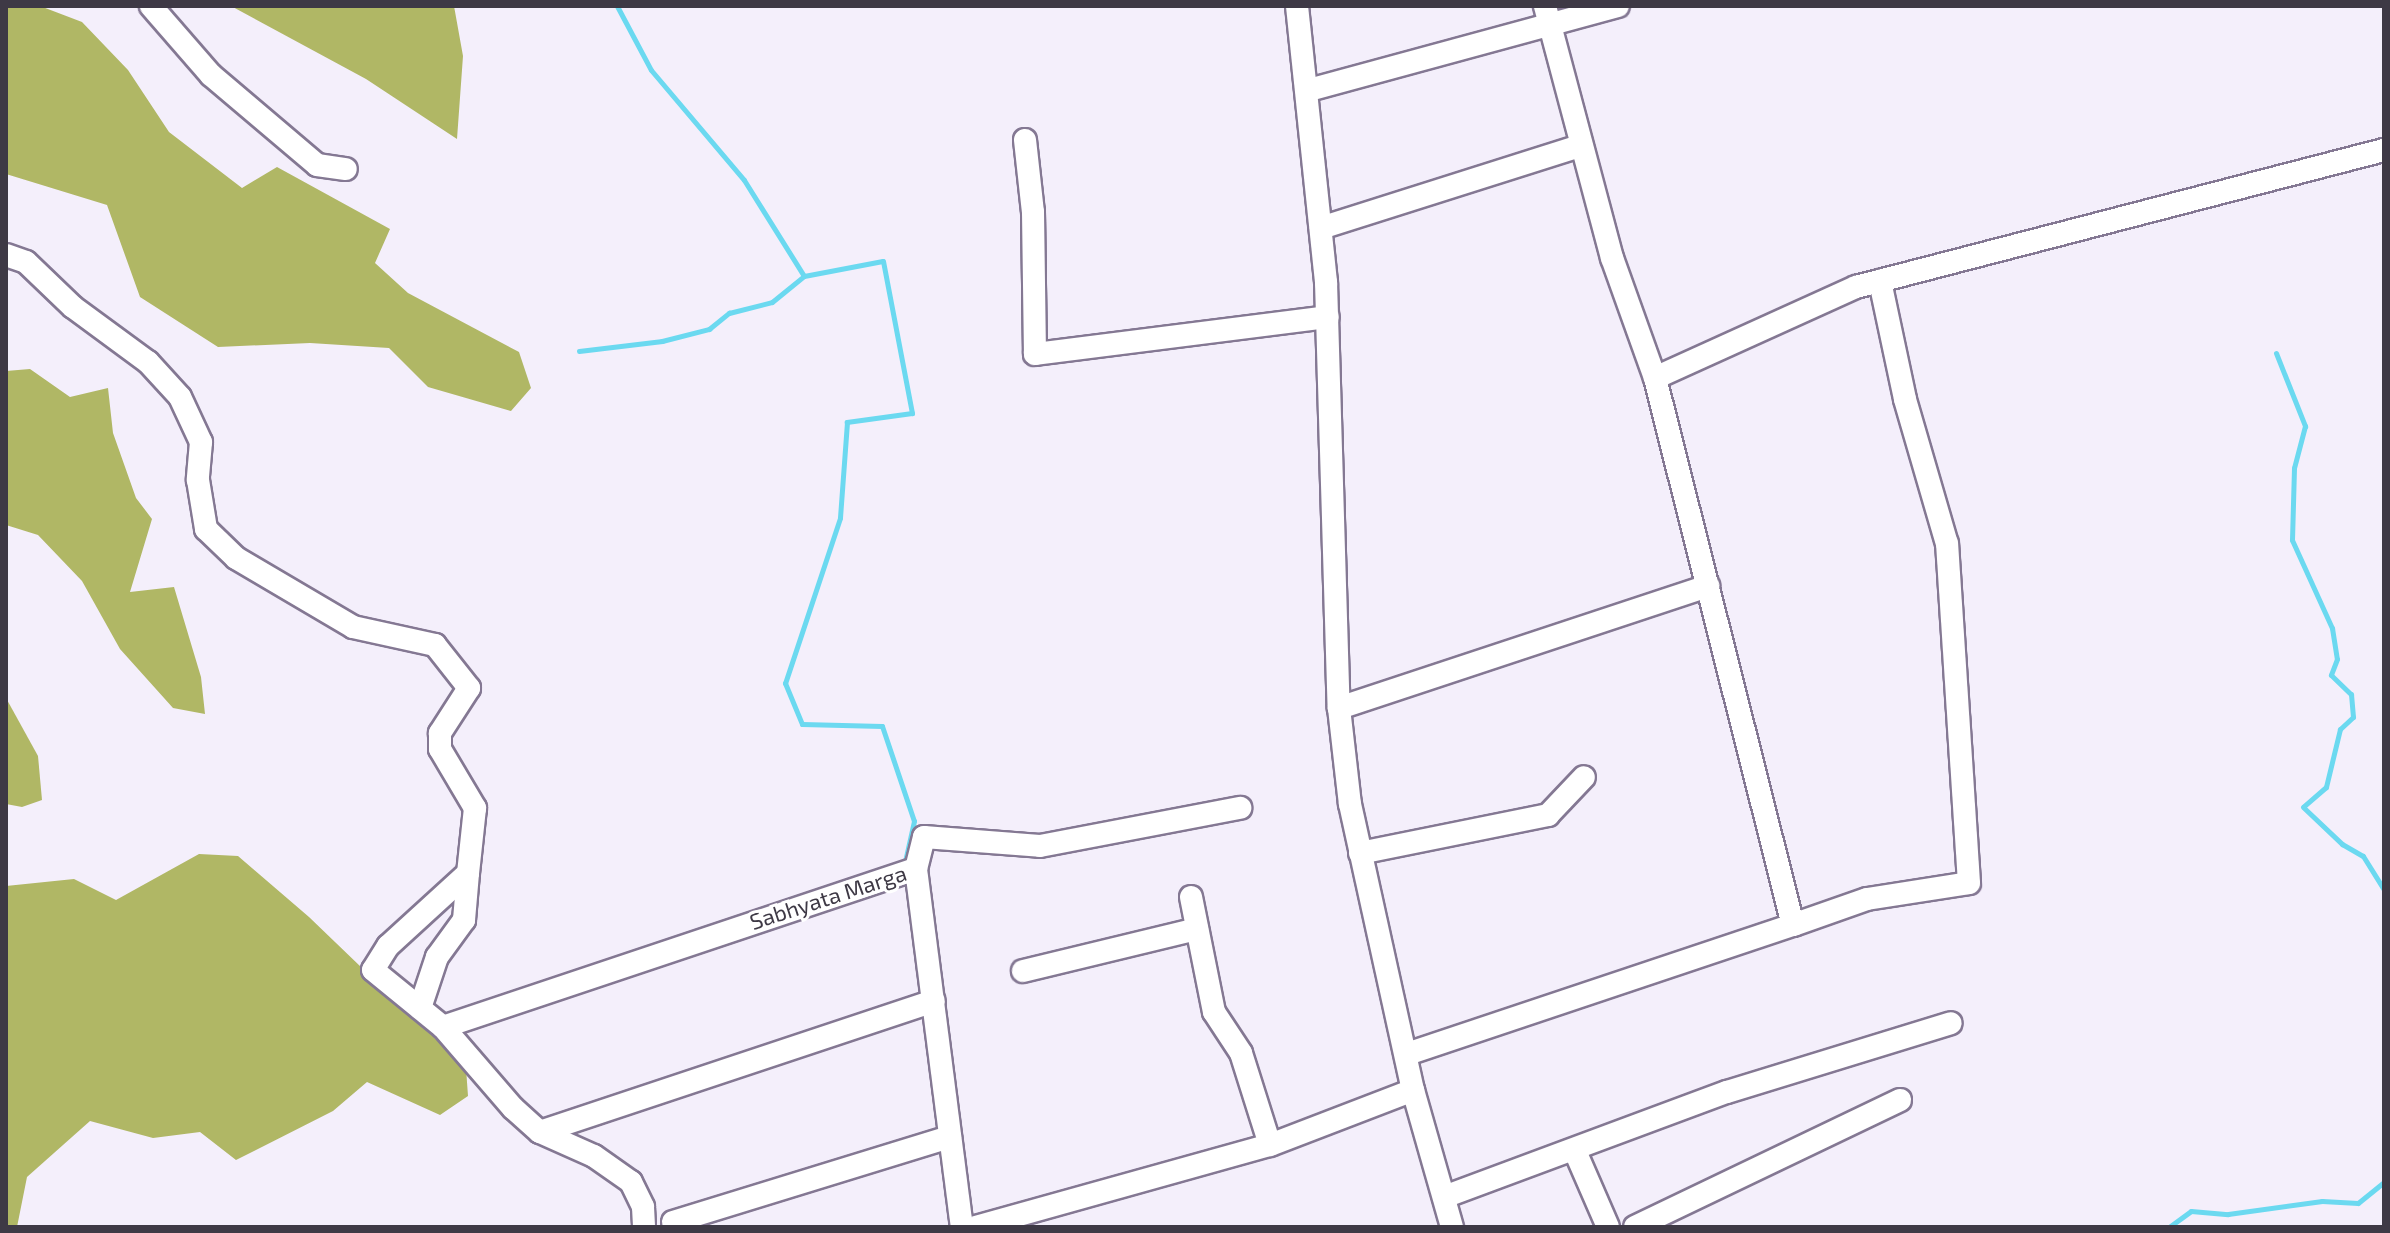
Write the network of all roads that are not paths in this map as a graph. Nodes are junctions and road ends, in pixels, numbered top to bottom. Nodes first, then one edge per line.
1 (151, 6) edge
2 (1297, 6) edge
3 (1618, 6) edge
4 (1547, 15) edge
5 (1309, 90) junction
6 (1025, 140) dead end
7 (1580, 146) junction
8 (2384, 150) edge
9 (346, 169) dead end
10 (1321, 228) junction
11 (6, 255) edge
12 (1880, 281) junction
13 (1328, 317) junction
14 (1655, 378) junction
15 (1708, 586) junction
16 (1339, 708) junction
17 (1584, 777) dead end
18 (1240, 808) dead end
19 (1360, 853) junction
20 (916, 869) junction
21 (468, 873) junction
22 (1191, 897) dead end
23 (1793, 925) junction
24 (1197, 929) junction
25 (1023, 971) dead end
26 (934, 1001) junction
27 (420, 1008) junction
28 (1951, 1023) dead end
29 (443, 1027) junction
30 (1407, 1054) junction
31 (1413, 1090) junction
32 (1900, 1100) dead end
33 (540, 1132) junction
34 (950, 1137) junction
35 (1270, 1145) junction
36 (1575, 1151) junction
37 (1444, 1197) junction
38 (673, 1222) dead end
39 (644, 1227) edge
40 (962, 1227) edge
41 (976, 1227) edge
42 (1452, 1227) edge
43 (1608, 1227) edge
44 (1635, 1227) edge

1 - 9 street
2 - 5 street
3 - 4 street
4 - 5 street
4 - 7 street
5 - 10 street
6 - 13 street
7 - 10 street
7 - 14 street
8 - 12 street
10 - 13 street
11 - 21 street
12 - 14 street
12 - 23 street
13 - 16 street
14 - 15 street
15 - 16 street
15 - 23 street
16 - 19 street
17 - 19 street
18 - 20 street
19 - 30 street
20 - 26 street, Sabhyata Marga
20 - 29 street, Sabhyata Marga
21 - 27 street
21 - 27 street
22 - 24 street
23 - 30 street
24 - 25 street
24 - 35 street
26 - 33 street
26 - 34 street, Sabhyata Marga
27 - 29 street
28 - 36 street
29 - 33 street
30 - 31 street
31 - 35 street
31 - 37 street
32 - 44 street
33 - 39 street
34 - 38 street
34 - 40 street, Sabhyata Marga
35 - 41 street
36 - 37 street
36 - 43 street
37 - 42 street

